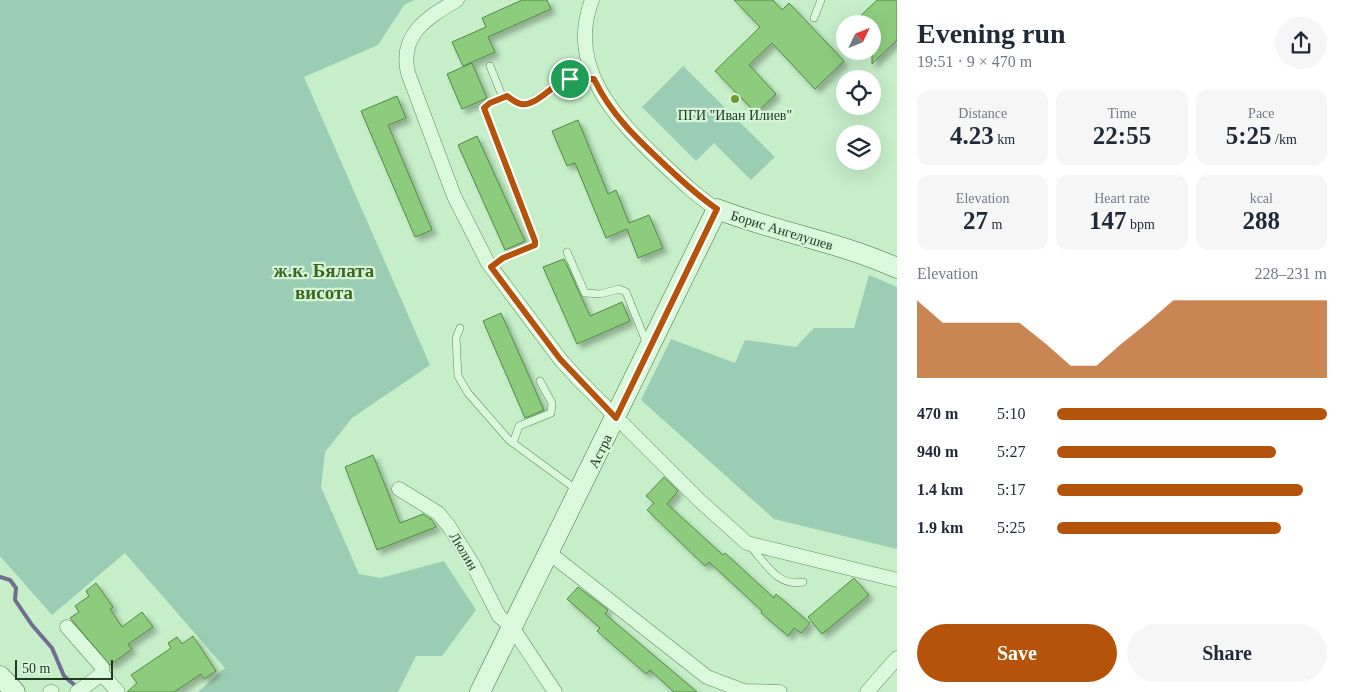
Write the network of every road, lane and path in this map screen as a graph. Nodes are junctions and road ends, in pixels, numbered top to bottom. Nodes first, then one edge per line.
1 (457, 0) edge
2 (592, 0) edge
3 (821, 0) edge
4 (814, 18) dead end
5 (490, 66) dead end
6 (594, 79) junction
7 (503, 98) junction
8 (717, 209) junction
9 (567, 252) dead end
10 (491, 267) junction
11 (897, 268) edge
12 (460, 328) dead end
13 (650, 349) junction
14 (540, 382) dead end
15 (616, 418) junction
16 (513, 443) junction
17 (399, 488) dead end
18 (580, 491) junction
19 (747, 543) junction
20 (548, 552) junction
21 (897, 580) edge
22 (803, 582) dead end
23 (67, 627) dead end
24 (512, 627) junction
25 (897, 658) edge
26 (97, 677) junction
27 (77, 692) edge
28 (118, 692) edge
29 (480, 692) edge
30 (555, 692) edge
31 (780, 692) edge
32 (867, 692) edge

1 - 10 street
2 - 6 street, Борис Ангелушев
3 - 4 lane
5 - 7 lane
6 - 7 lane
6 - 8 street, Борис Ангелушев
7 - 10 lane
8 - 11 street, Борис Ангелушев
8 - 13 street, Астра
9 - 13 lane
10 - 15 street
12 - 16 lane
13 - 15 street, Астра
14 - 16 lane
15 - 18 street, Астра
15 - 19 street
16 - 18 lane
17 - 24 street, Люлин
18 - 20 street, Астра
19 - 21 street
19 - 22 lane
20 - 24 street, Астра
20 - 31 street
23 - 26 street
24 - 29 street, Астра
24 - 30 street, Люлин
25 - 32 street
26 - 27 street
26 - 28 street

